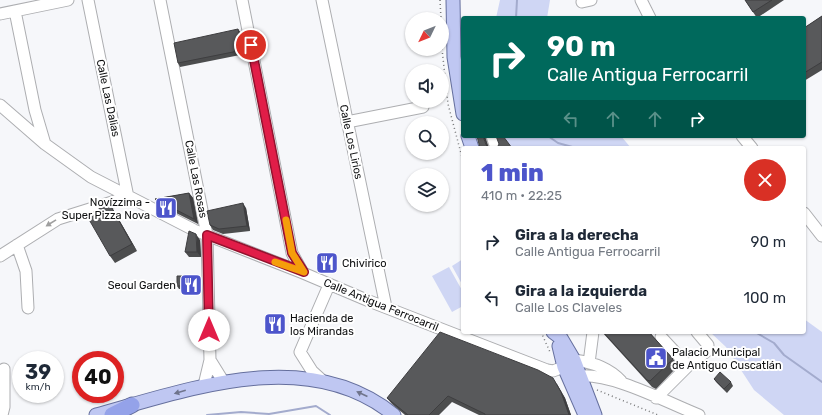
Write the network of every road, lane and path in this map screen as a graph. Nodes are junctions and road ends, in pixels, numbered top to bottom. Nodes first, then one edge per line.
1 (68, 0) edge
2 (88, 0) edge
3 (160, 0) edge
4 (242, 0) edge
5 (322, 0) edge
6 (440, 0) edge
7 (453, 0) edge
8 (642, 0) edge
9 (15, 10) junction
10 (441, 12) edge
11 (0, 14) edge
12 (649, 16) edge
13 (443, 56) edge
14 (461, 101) edge
15 (0, 105) edge
16 (418, 108) edge
17 (35, 110) junction
18 (347, 122) junction
19 (24, 125) junction
20 (744, 138) edge
21 (45, 144) junction
22 (750, 146) edge
23 (461, 153) edge
24 (102, 184) junction
25 (128, 197) junction
26 (94, 206) junction
27 (806, 216) edge
28 (207, 235) junction
29 (822, 236) edge
30 (17, 245) junction
31 (292, 253) junction
32 (0, 256) edge
33 (284, 266) junction
34 (304, 272) junction
35 (329, 285) junction
36 (381, 285) junction
37 (369, 301) junction
38 (386, 307) junction
39 (28, 308) dead end
40 (543, 334) edge
41 (554, 334) edge
42 (556, 334) edge
43 (593, 334) edge
44 (699, 334) edge
45 (661, 337) dead end
46 (210, 360) junction
47 (564, 360) junction
48 (589, 363) junction
49 (688, 366) junction
50 (4, 368) dead end
51 (606, 374) junction
52 (579, 376) junction
53 (223, 381) junction
54 (323, 381) junction
55 (2, 384) edge
56 (204, 385) junction
57 (597, 390) dead end
58 (656, 398) junction
59 (132, 405) junction
60 (2, 415) edge
61 (96, 415) edge
62 (112, 415) edge
63 (394, 415) edge
64 (590, 415) edge
65 (658, 415) edge
66 (698, 415) edge

1 - 9 street
2 - 25 street, Calle Las Dalias
3 - 28 street, Calle Las Rosas
4 - 31 street
5 - 18 street, Calle Los Lirios
6 - 10 path
7 - 14 main road
8 - 12 street
9 - 11 street
9 - 17 street
13 - 23 path
15 - 19 street, Calle Antigua Ferrocarril
16 - 18 street
17 - 19 street
17 - 21 street
18 - 36 street, Calle Los Lirios
19 - 21 street, Calle Antigua Ferrocarril
20 - 22 street
21 - 24 street, Calle Antigua Ferrocarril
24 - 25 street, Calle Antigua Ferrocarril
24 - 26 street
25 - 26 street
25 - 28 street, Calle Antigua Ferrocarril
26 -> 30 street
27 - 29 street
28 - 33 street, Calle Antigua Ferrocarril
28 - 46 street, Calle Las Rosas
30 - 32 street
30 - 39 street
31 - 33 street
31 - 34 street
33 - 34 street, Calle Antigua Ferrocarril
34 - 35 street, Calle Antigua Ferrocarril
35 - 37 street, Calle Antigua Ferrocarril
35 - 54 street
36 - 37 street
36 - 38 street, Calle Los Lirios
37 - 38 street, Calle Antigua Ferrocarril
38 - 47 street, Calle Antigua Ferrocarril
40 - 47 path
41 - 47 main road
42 - 47 main road
43 - 48 street
44 - 49 street
45 - 49 street
46 - 53 street
46 - 56 street, Calle Las Rosas
47 - 48 street, Calle Antigua Ferrocarril
47 - 52 main road
47 - 52 main road
47 - 64 main road
48 - 51 street, Calle Antigua Ferrocarril
49 - 58 street
50 - 55 street
51 - 52 street
51 - 58 street
52 - 64 main road
53 - 54 main road
53 - 56 main road
63 -> 54 main road
55 - 60 street
56 -> 59 main road
57 - 65 path
58 - 66 street
59 - 61 main road
59 - 62 highway

